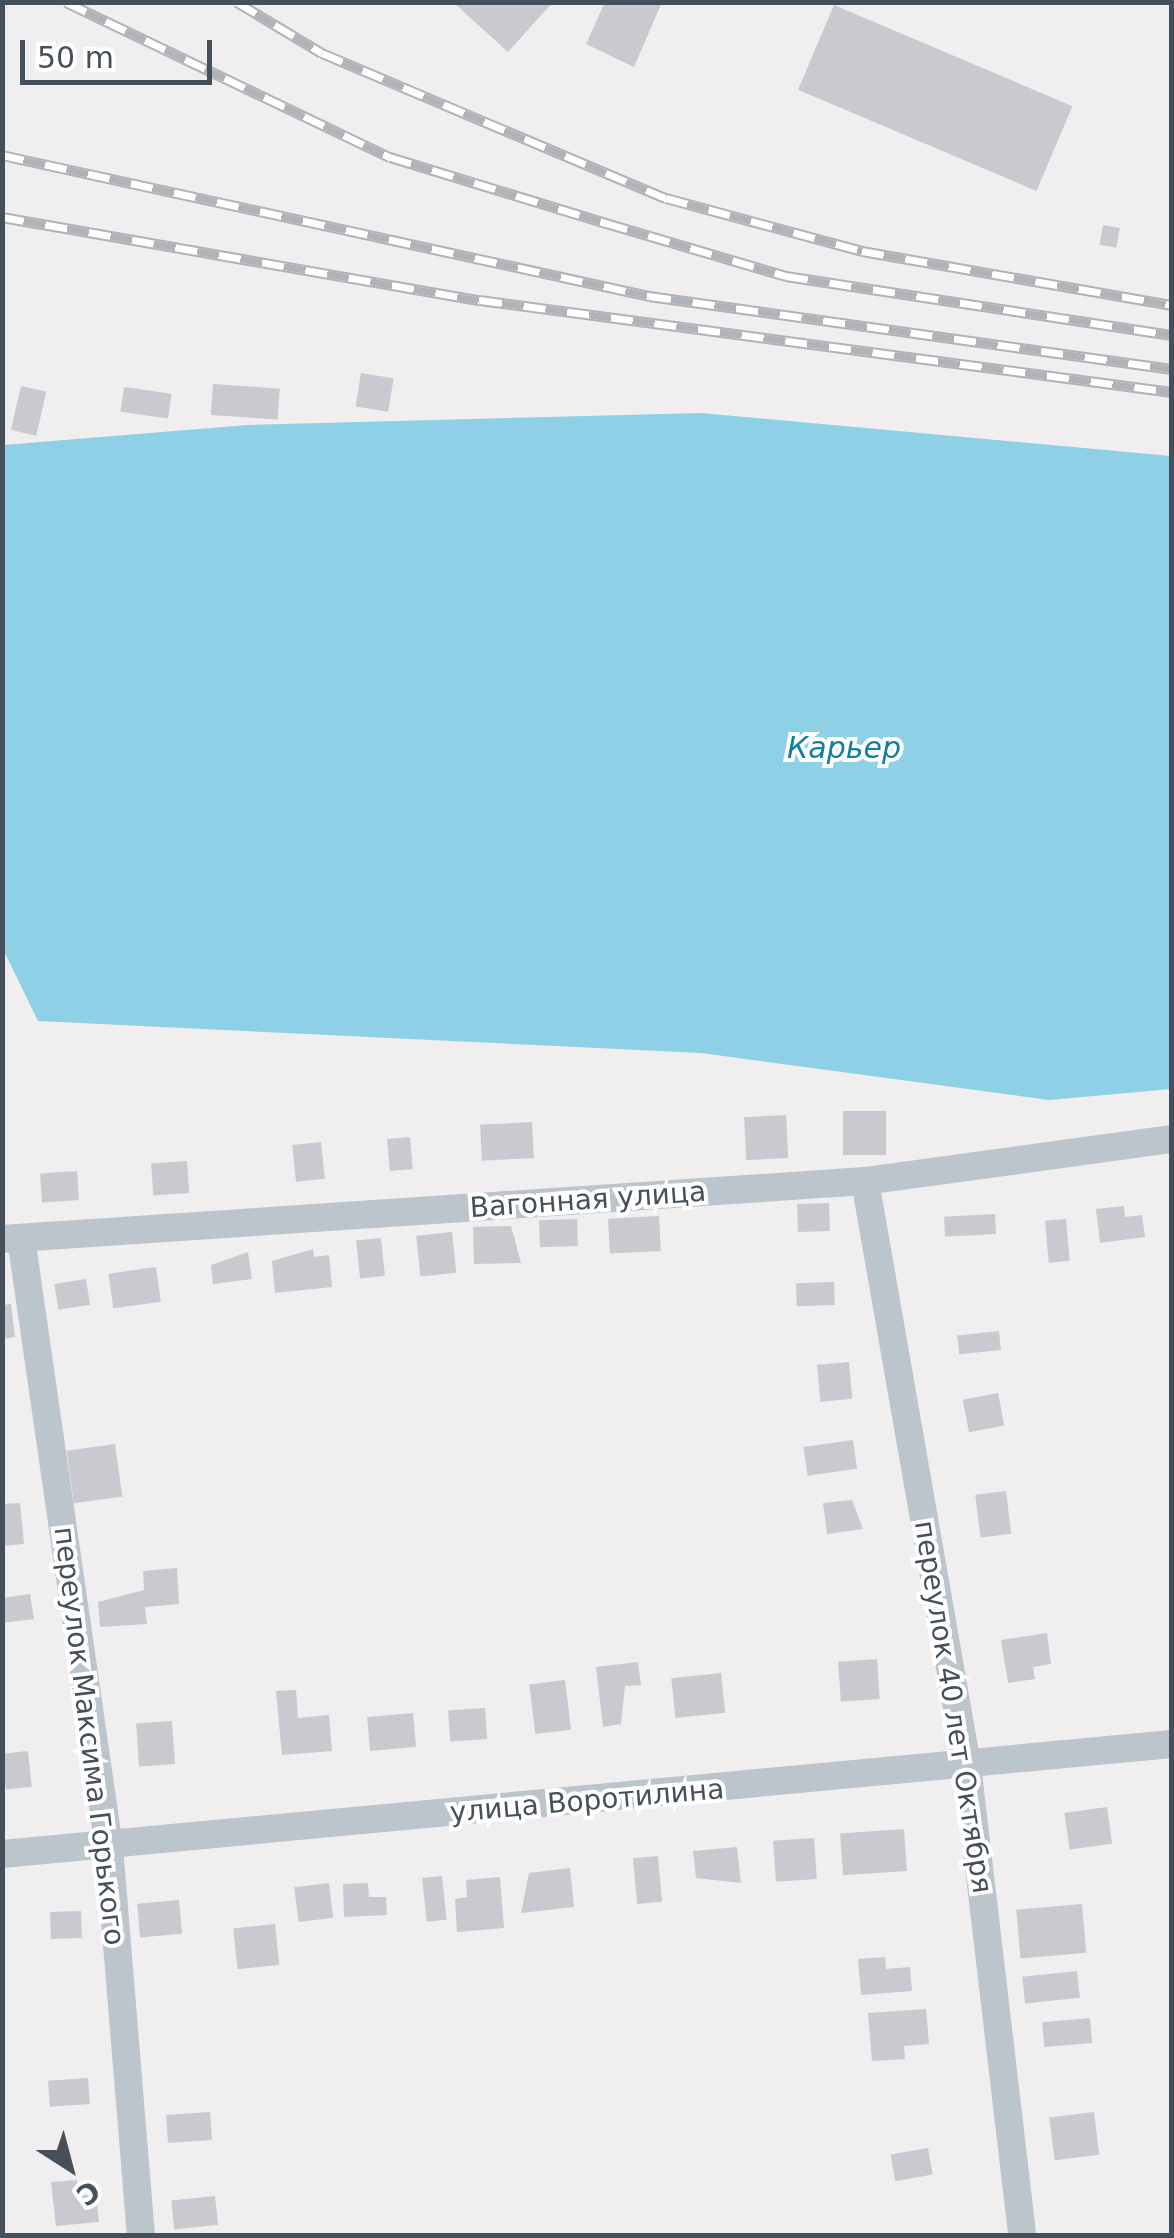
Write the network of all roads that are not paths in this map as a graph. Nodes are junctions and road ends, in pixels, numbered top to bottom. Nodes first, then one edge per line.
1 (1172, 1139) edge
2 (865, 1181) junction
3 (12, 1239) edge
4 (1172, 1744) edge
5 (966, 1765) junction
6 (109, 1847) junction
7 (2, 1854) edge
8 (141, 2236) edge
9 (1022, 2236) edge

1 - 2 street, Вагонная улица
2 - 3 street, Вагонная улица
2 - 5 street, переулок 40 лет Октября
3 - 6 street, переулок Максима Горького
4 - 5 street, улица Воротилина
5 - 6 street, улица Воротилина
5 - 9 street, переулок 40 лет Октября
6 - 7 street, улица Воротилина
6 - 8 street, переулок Максима Горького

